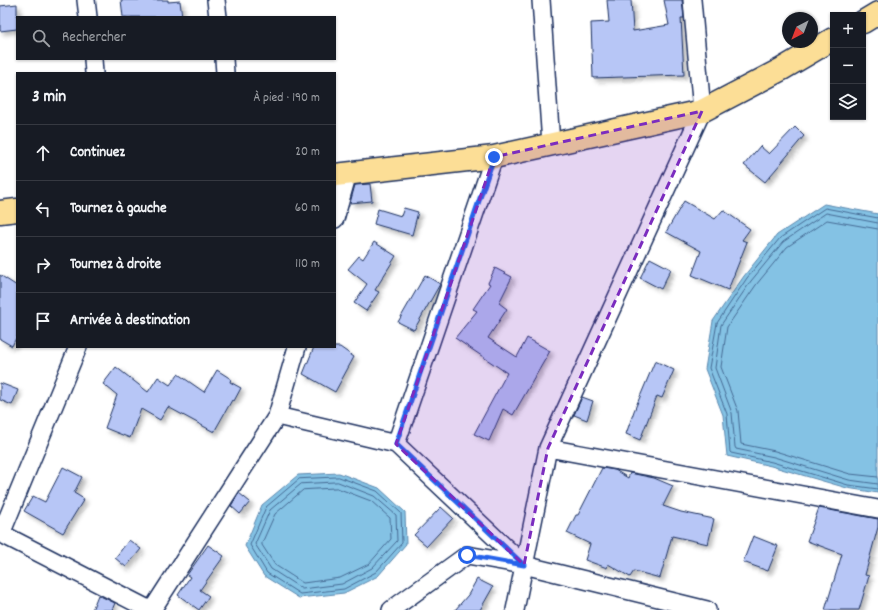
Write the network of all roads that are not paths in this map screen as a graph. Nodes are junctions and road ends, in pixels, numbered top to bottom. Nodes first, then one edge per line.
1 (86, 0) edge
2 (216, 0) edge
3 (541, 0) edge
4 (692, 0) edge
5 (878, 13) edge
6 (88, 16) edge
7 (218, 16) edge
8 (866, 20) edge
9 (830, 41) edge
10 (93, 60) edge
11 (224, 60) edge
12 (94, 72) edge
13 (225, 72) edge
14 (702, 111) junction
15 (551, 144) junction
16 (494, 157) junction
17 (342, 174) edge
18 (16, 210) edge
19 (0, 212) edge
20 (336, 213) edge
21 (78, 348) edge
22 (297, 348) edge
23 (277, 416) junction
24 (396, 444) junction
25 (548, 448) junction
26 (878, 509) edge
27 (1, 533) edge
28 (524, 565) junction
29 (151, 610) edge
30 (390, 610) edge
31 (515, 610) edge
32 (707, 610) edge

1 - 6 street
2 - 7 street
3 - 15 street
4 - 14 street
5 - 8 highway
9 - 14 highway
10 - 12 street
11 - 13 street
14 - 15 highway
14 - 25 street
15 - 16 highway
16 - 17 highway
16 - 24 street
17 - 20 street
18 - 19 highway
21 - 27 street
22 - 23 street
23 - 24 street
23 - 29 street
24 - 28 street
25 - 26 street
25 - 28 street
27 - 29 street
28 - 30 street
28 - 31 street
28 - 32 street

